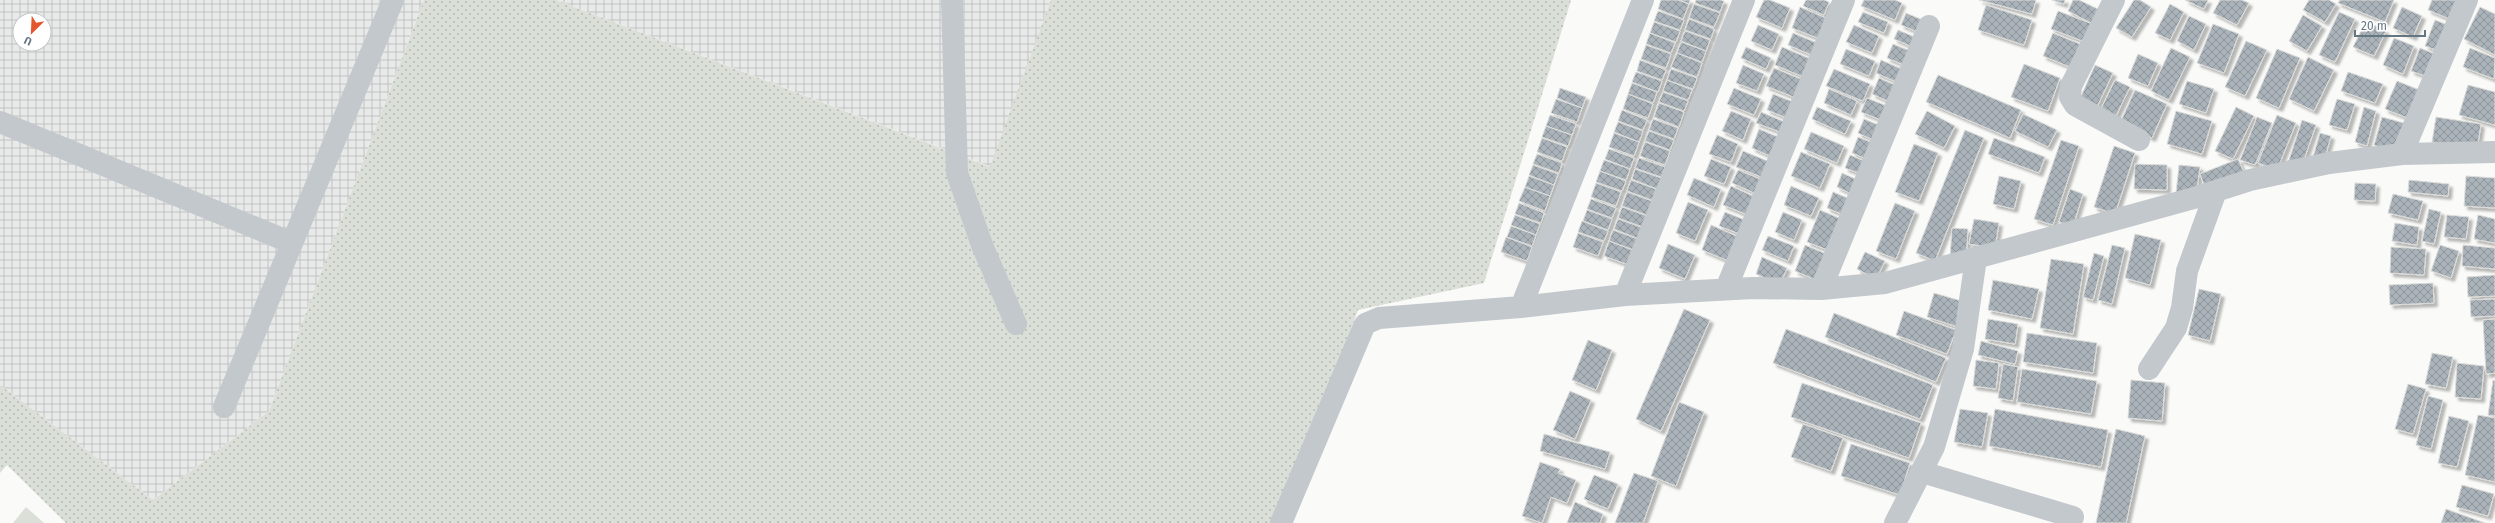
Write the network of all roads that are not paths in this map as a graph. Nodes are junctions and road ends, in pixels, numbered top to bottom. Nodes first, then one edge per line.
1 (393, 0) edge
2 (952, 0) edge
3 (1643, 0) edge
4 (1744, 0) edge
5 (1844, 0) edge
6 (2114, 0) edge
7 (2467, 0) edge
8 (1929, 26) dead end
9 (0, 122) edge
10 (2139, 140) dead end
11 (2495, 152) edge
12 (2402, 154) junction
13 (2216, 191) junction
14 (292, 244) junction
15 (1976, 258) junction
16 (1726, 289) junction
17 (1821, 289) junction
18 (1625, 295) junction
19 (1521, 307) junction
20 (1016, 324) dead end
21 (2149, 369) dead end
22 (224, 407) dead end
23 (1922, 472) junction
24 (2073, 517) dead end
25 (1282, 523) edge
26 (1895, 523) edge

1 - 14 street
2 - 20 street
3 - 19 street
4 - 18 street
5 - 16 street
6 - 10 street
7 - 12 street
8 - 17 street
9 - 14 street
11 - 12 street
12 - 13 street
13 - 15 street
13 - 21 street
14 - 22 street
15 - 17 street
15 - 23 street
16 - 17 street
16 - 18 street
18 - 19 street
19 - 25 street
23 - 24 street
23 - 26 street

